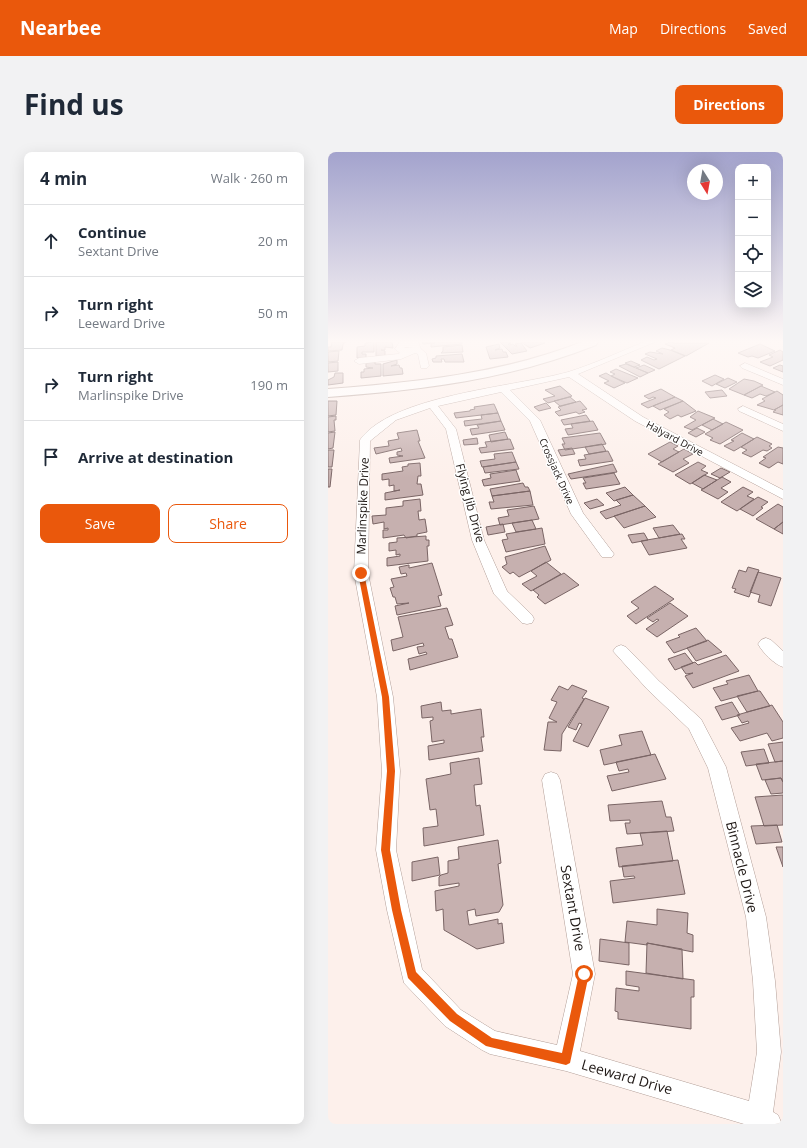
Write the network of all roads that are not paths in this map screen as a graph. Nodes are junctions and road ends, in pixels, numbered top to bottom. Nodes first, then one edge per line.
1 (386, 387) edge
2 (516, 387) edge
3 (591, 387) edge
4 (505, 390) junction
5 (328, 393) edge
6 (432, 404) junction
7 (743, 409) dead end
8 (783, 428) edge
9 (783, 495) edge
10 (607, 554) dead end
11 (528, 619) dead end
12 (766, 644) dead end
13 (622, 651) dead end
14 (783, 661) edge
15 (551, 780) dead end
16 (412, 975) joint
17 (566, 1059) junction
18 (764, 1121) edge

1 - 5 street
2 - 4 street
3 - 9 street, Halyard Drive
4 - 6 street
4 - 10 street, Crossjack Drive
6 - 11 street, Flying Jib Drive
6 - 16 street, Marlinspike Drive
7 - 8 street
12 - 14 street
13 - 18 street, Binnacle Drive
15 - 17 street, Sextant Drive
16 - 17 street, Leeward Drive
17 - 18 street, Leeward Drive

